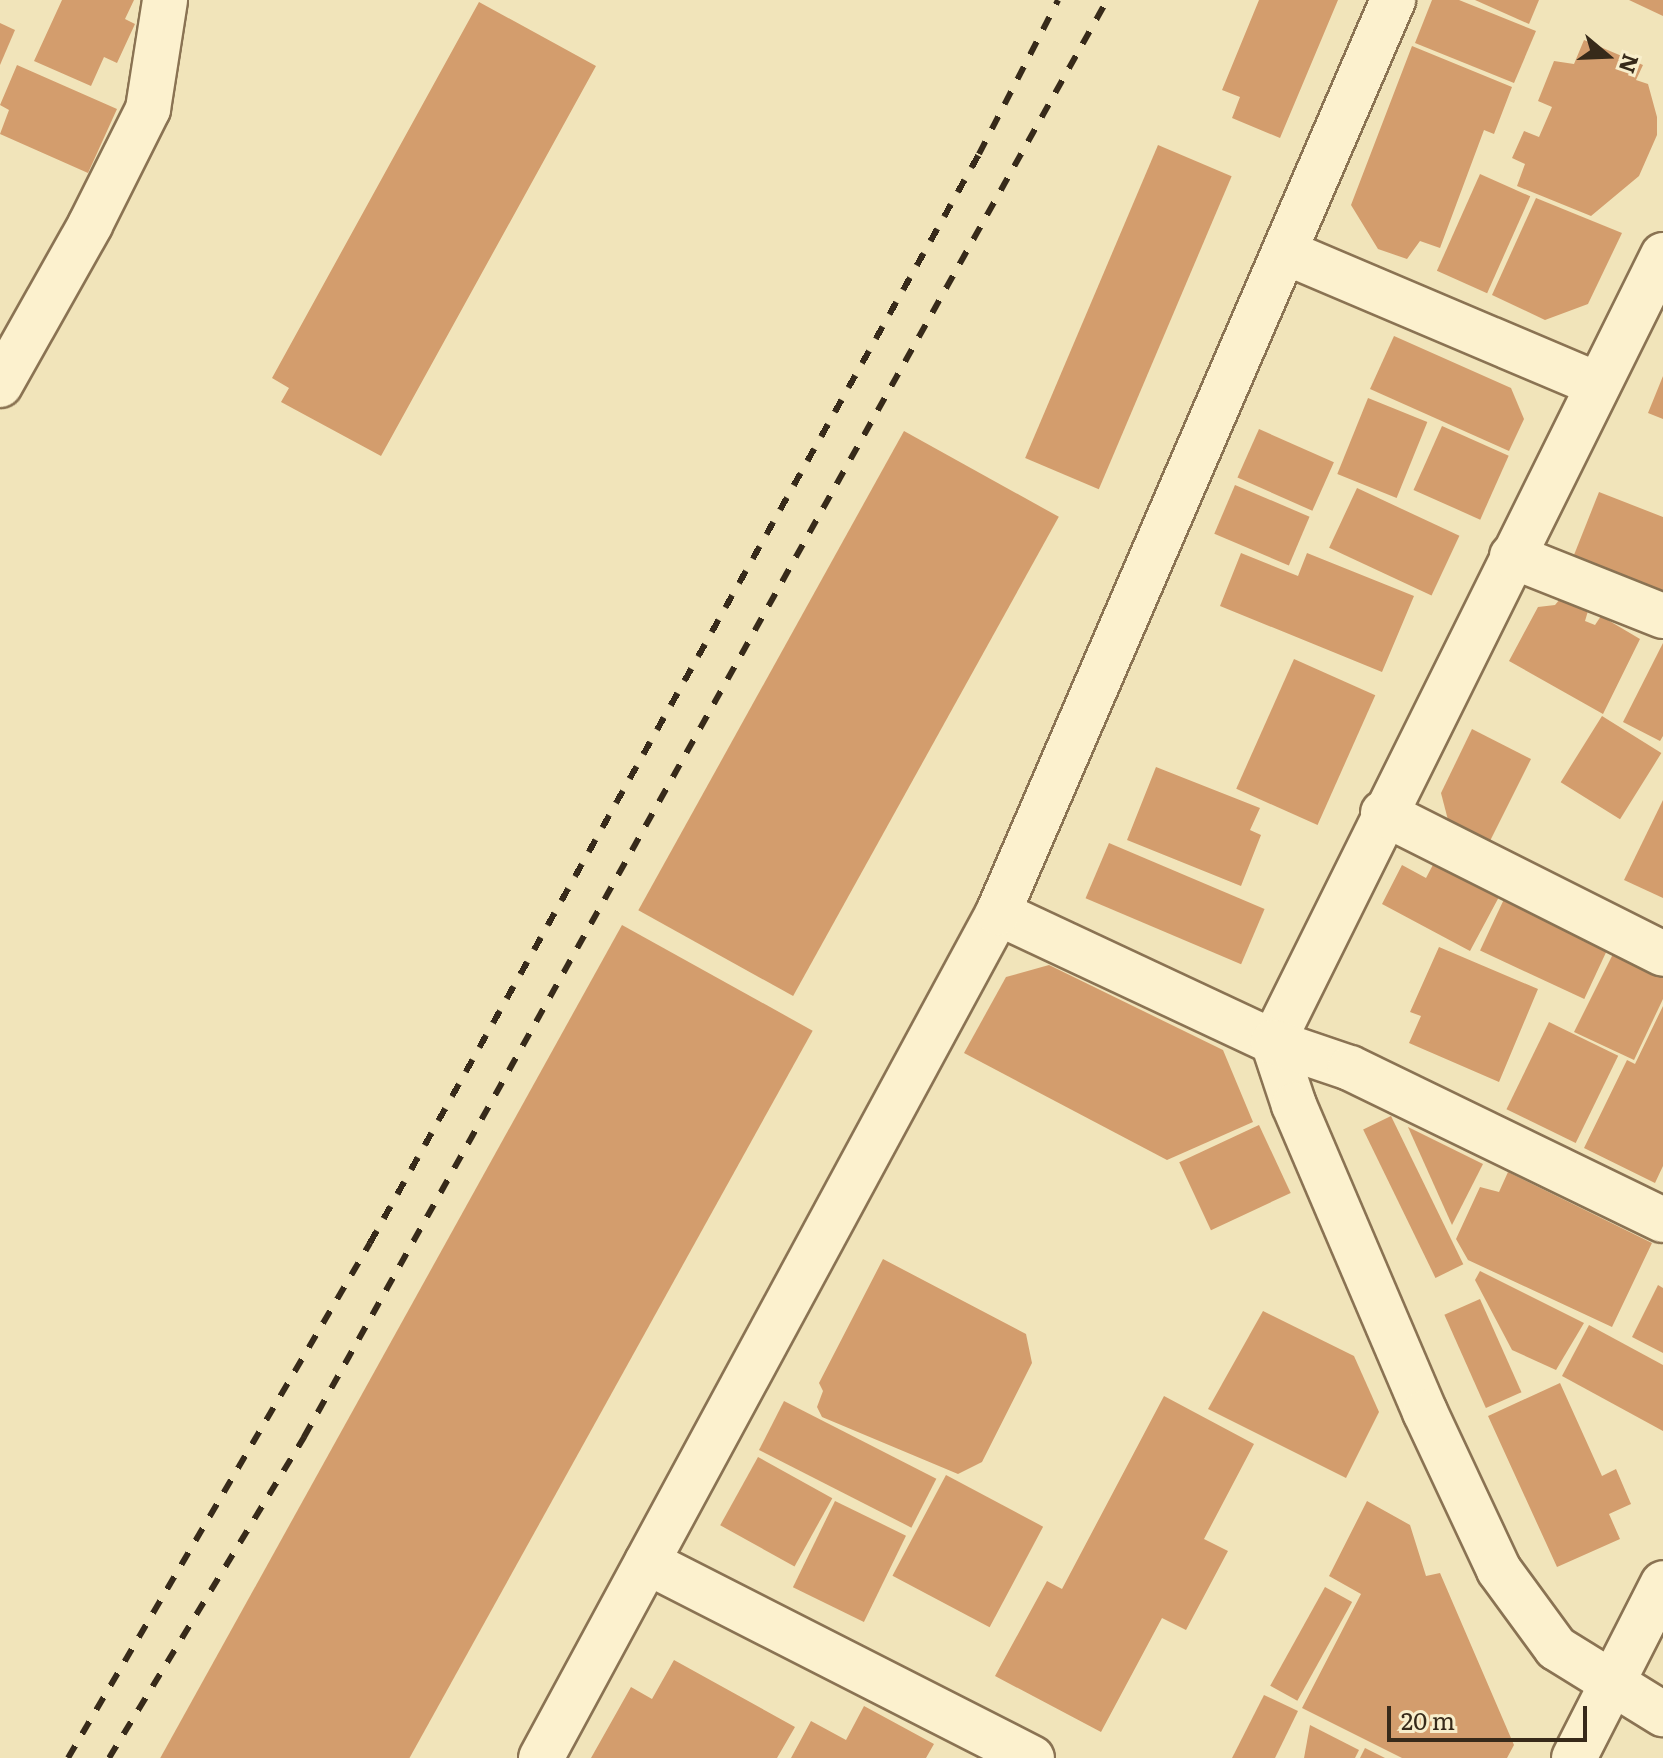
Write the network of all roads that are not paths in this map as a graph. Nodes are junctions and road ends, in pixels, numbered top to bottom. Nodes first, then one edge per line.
1 (165, 0) edge
2 (1393, 0) edge
3 (1285, 252) junction
4 (1663, 255) edge
5 (15, 326) edge
6 (0, 385) edge
7 (1598, 385) junction
8 (1512, 556) junction
9 (1663, 616) edge
10 (1383, 813) junction
11 (998, 913) junction
12 (1663, 954) edge
13 (1273, 1042) junction
14 (1663, 1220) edge
15 (647, 1562) junction
16 (1663, 1583) edge
17 (1612, 1684) junction
18 (1663, 1714) edge
19 (541, 1758) edge
20 (1032, 1758) edge
21 (1574, 1758) edge

1 - 5 street
2 - 3 street
3 - 7 street
3 - 11 street
4 - 7 street
5 - 6 street
7 - 8 street
8 - 9 street
8 - 10 street
10 - 12 street
10 - 13 street
11 - 13 street
11 - 15 street
13 - 14 street
13 - 17 street
15 - 19 street
15 - 20 street
16 - 17 street
17 - 18 street
17 - 21 street

